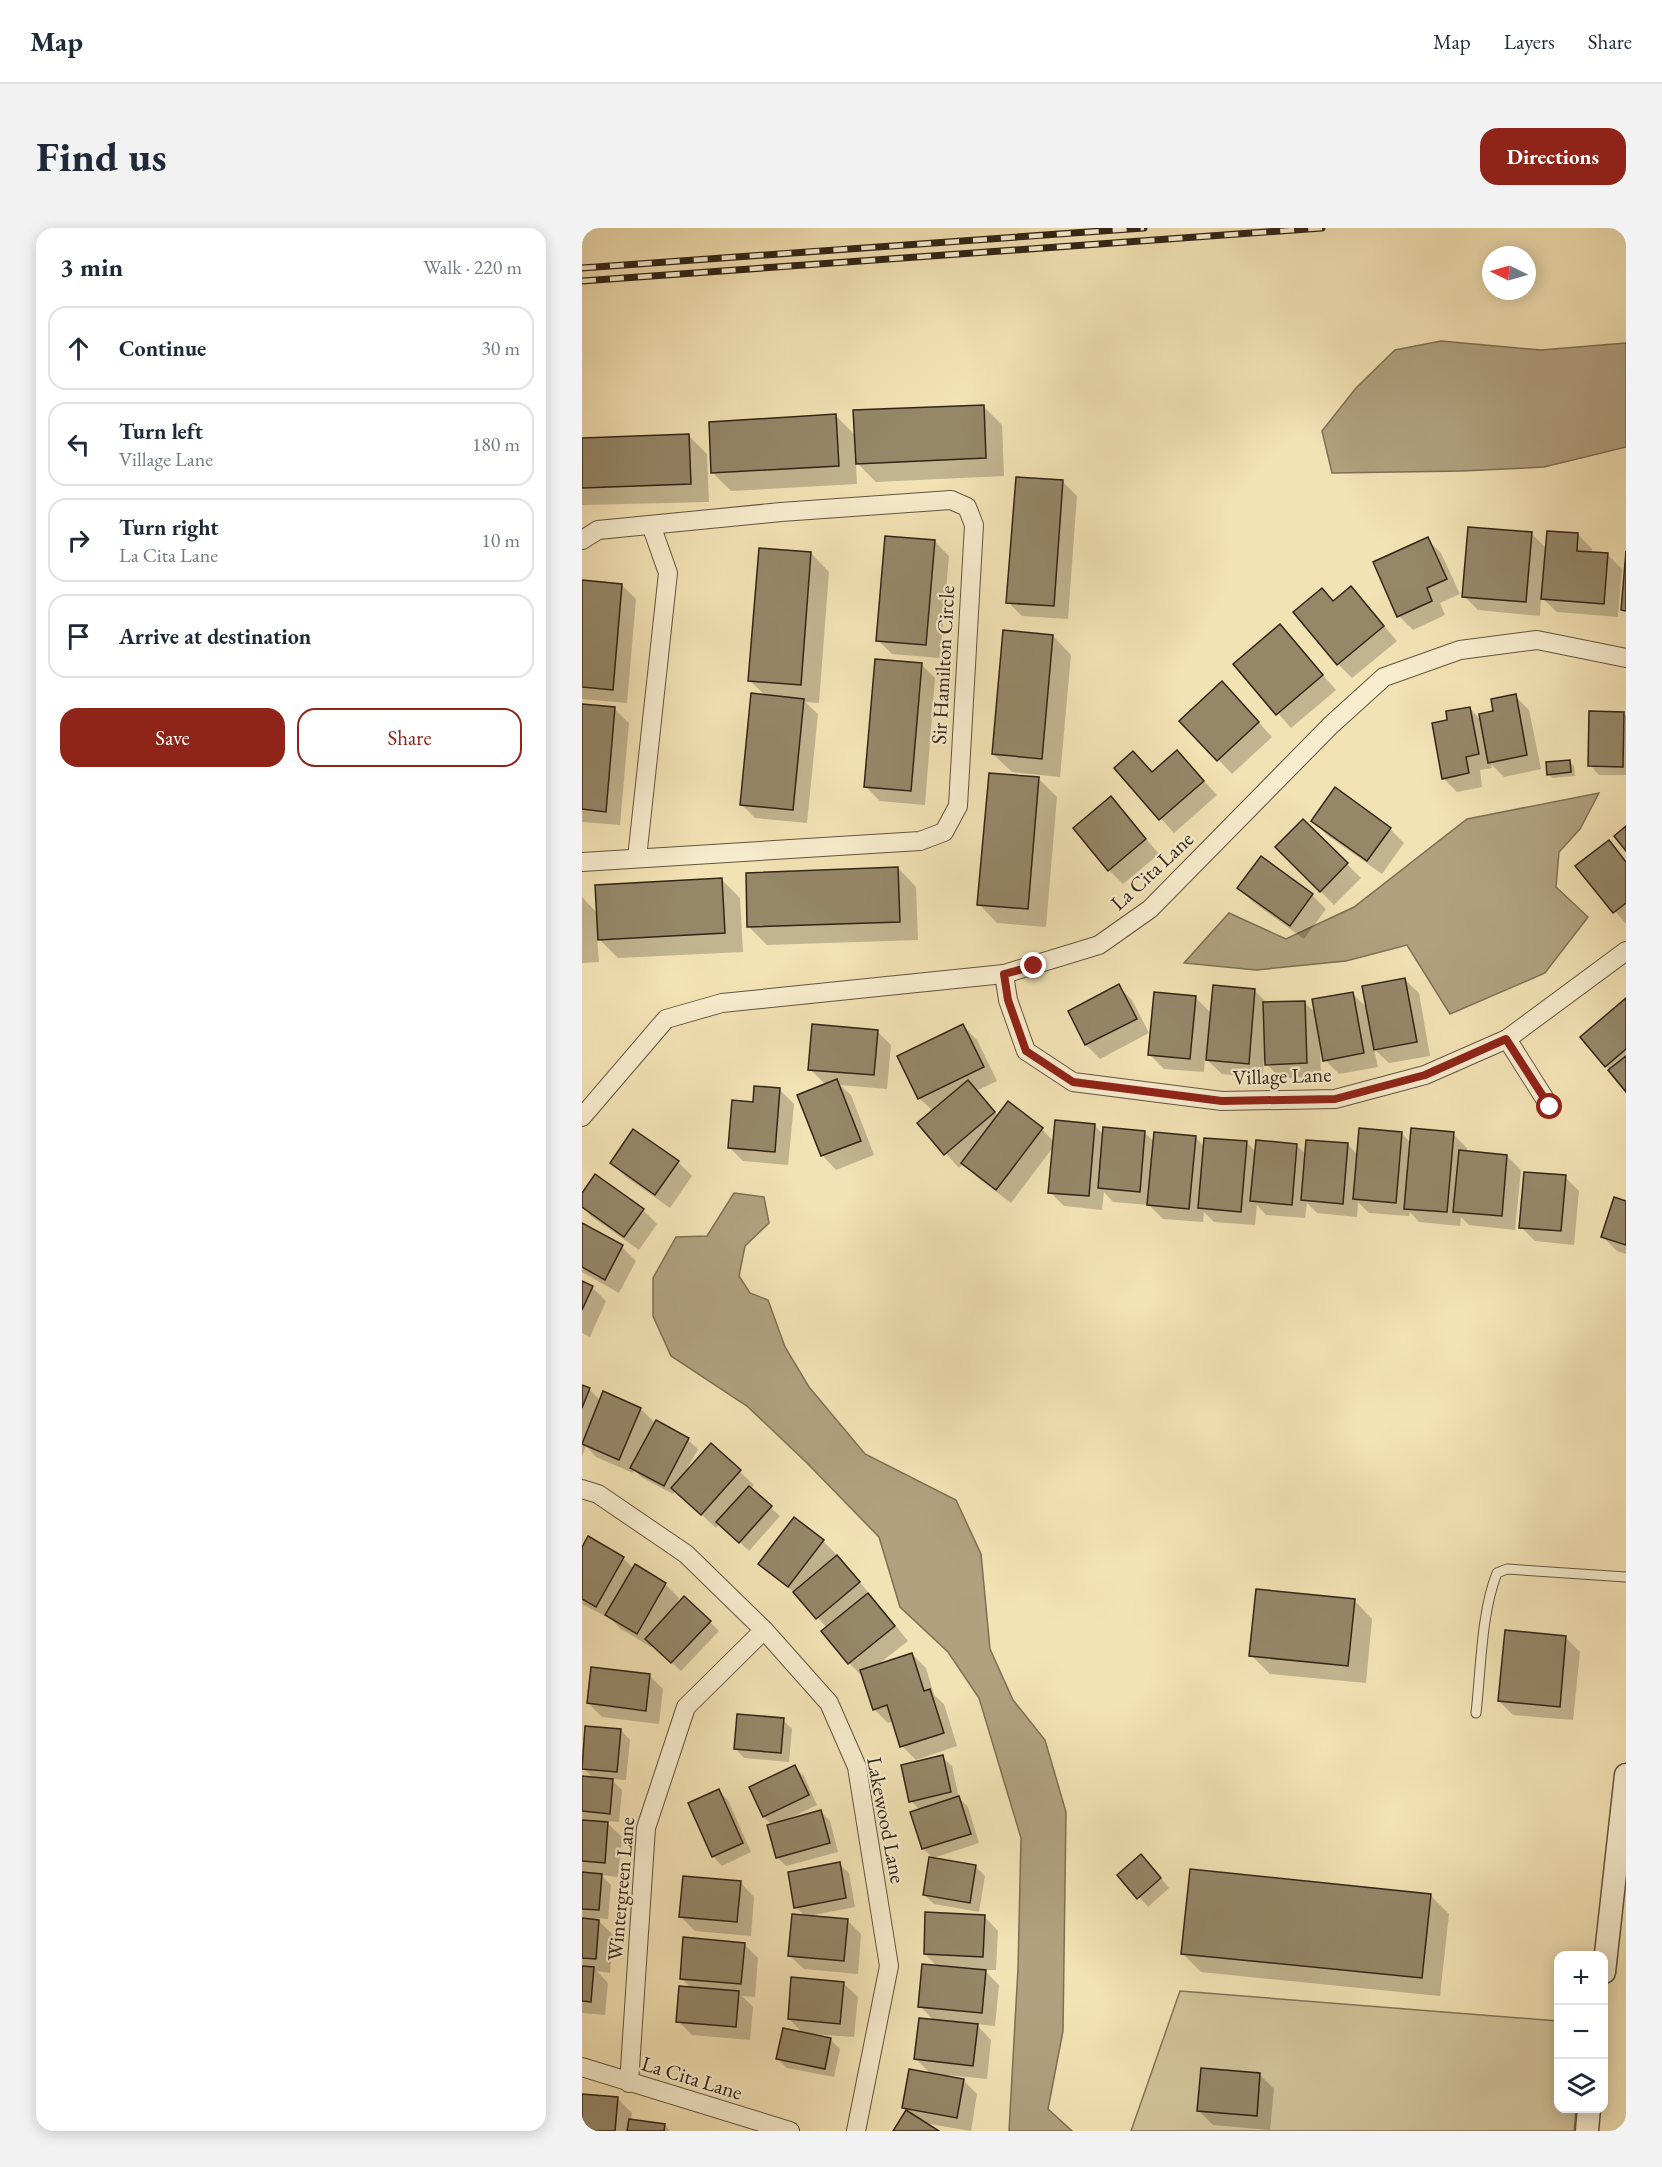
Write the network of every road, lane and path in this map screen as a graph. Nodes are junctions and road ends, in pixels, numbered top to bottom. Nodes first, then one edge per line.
1 (651, 525) junction
2 (582, 540) edge
3 (1626, 658) edge
4 (637, 858) junction
5 (582, 862) edge
6 (1626, 951) edge
7 (1004, 974) junction
8 (1506, 1039) junction
9 (1550, 1107) dead end
10 (582, 1117) edge
11 (582, 1489) edge
12 (1626, 1577) edge
13 (764, 1630) junction
14 (1476, 1713) dead end
15 (1626, 1775) edge
16 (1606, 1951) edge
17 (582, 2067) edge
18 (629, 2083) junction
19 (1589, 2113) edge
20 (790, 2131) edge
21 (856, 2131) edge
22 (1587, 2131) edge

1 - 2 street, Sir Hamilton Circle
1 - 4 street
1 - 4 street, Sir Hamilton Circle
3 - 7 street, La Cita Lane
4 - 5 street, Sir Hamilton Circle
6 - 8 street, Village Lane
7 - 8 street, Village Lane
7 - 10 street, La Cita Lane
8 - 9 street
11 - 13 street, Lakewood Lane
12 - 14 lane
13 - 18 street, Wintergreen Lane
13 - 21 street, Lakewood Lane
15 - 16 street
17 - 18 street, La Cita Lane
18 - 20 street, La Cita Lane
19 - 22 street

